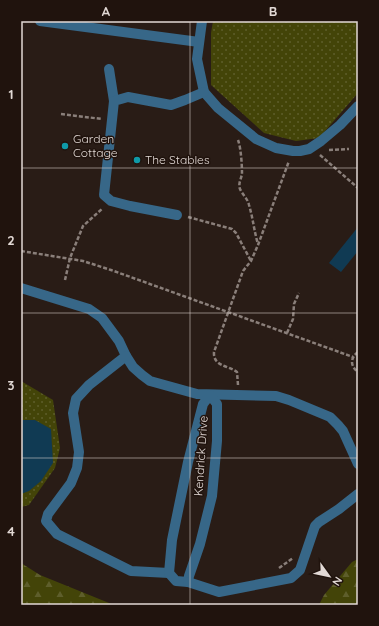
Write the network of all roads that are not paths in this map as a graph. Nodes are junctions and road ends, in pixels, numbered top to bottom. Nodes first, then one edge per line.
1 (40, 21) edge
2 (202, 21) edge
3 (199, 42) junction
4 (109, 69) dead end
5 (204, 92) junction
6 (114, 101) junction
7 (358, 106) edge
8 (177, 215) road end
9 (21, 288) edge
10 (126, 356) junction
11 (210, 395) junction
12 (358, 464) edge
13 (358, 494) edge
14 (169, 573) junction
15 (188, 582) junction

1 - 3 street
2 - 3 street
3 - 5 street
4 - 6 street
5 - 6 street
5 - 7 street
6 - 8 street
9 - 10 street
10 - 11 street
10 - 14 street
11 - 12 street
11 - 14 street, Kendrick Drive
11 - 15 street, Kendrick Drive
13 - 15 street
14 - 15 street

